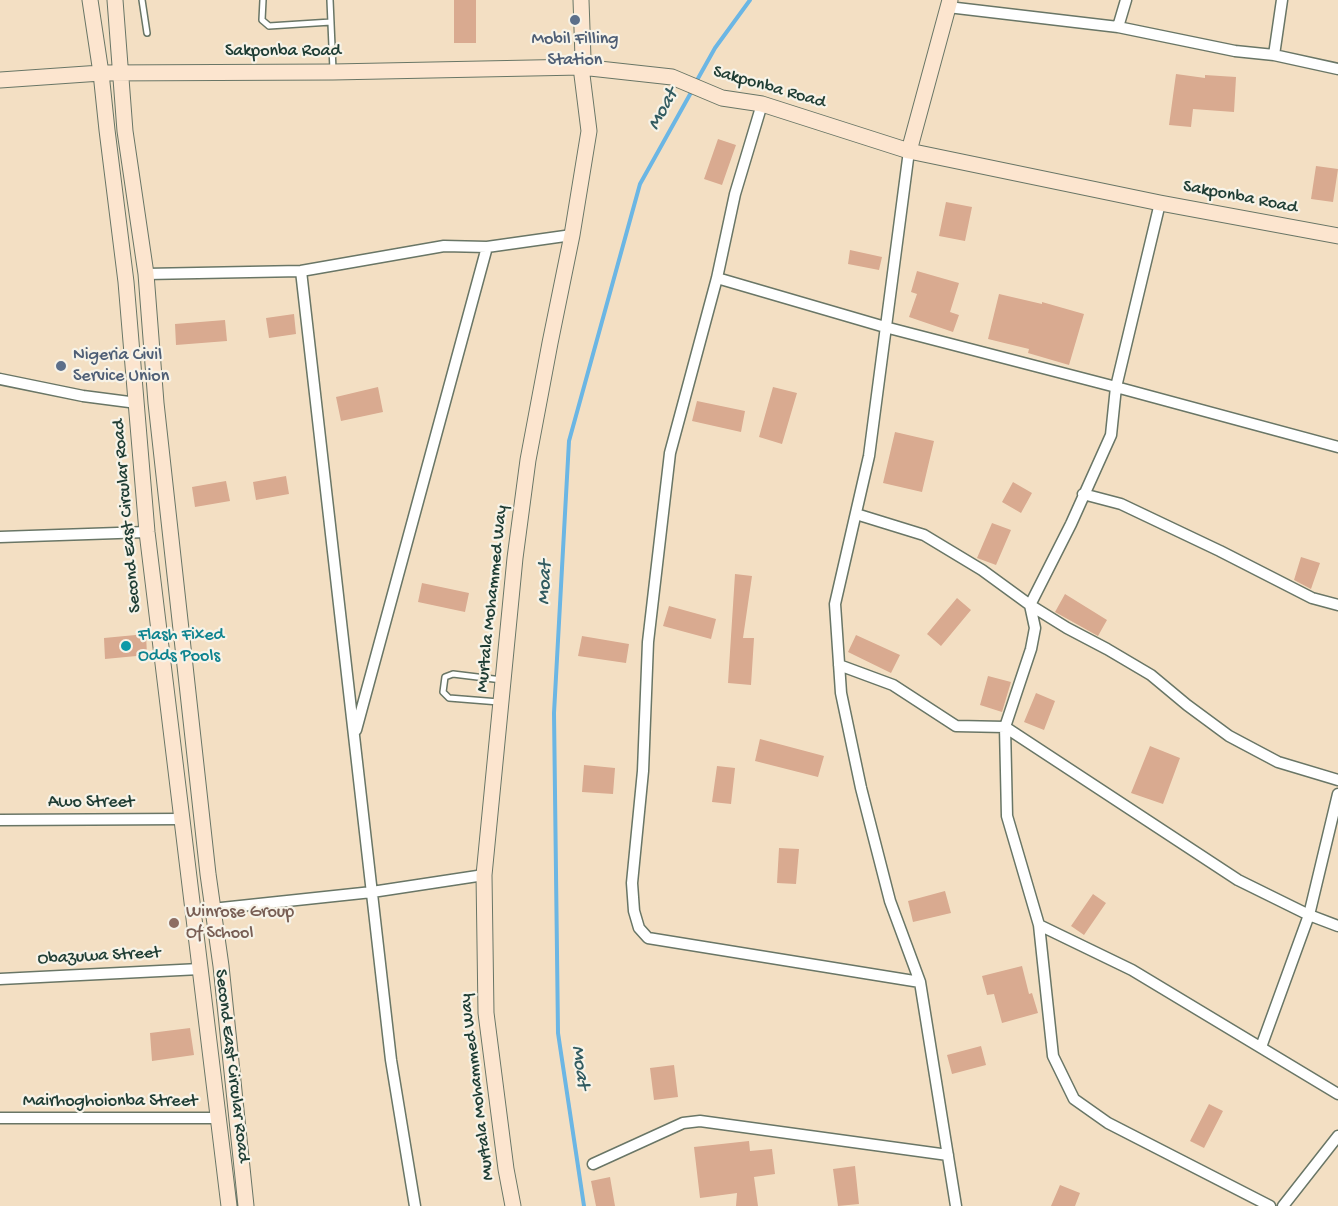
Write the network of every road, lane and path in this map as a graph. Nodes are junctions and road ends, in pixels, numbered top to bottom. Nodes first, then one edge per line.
1 (90, 0) edge
2 (115, 0) edge
3 (142, 0) edge
4 (263, 0) edge
5 (330, 0) edge
6 (580, 0) edge
7 (1126, 0) edge
8 (1282, 0) edge
9 (949, 4) edge
10 (331, 22) junction
11 (1118, 27) junction
12 (147, 33) dead end
13 (1274, 55) junction
14 (581, 67) junction
15 (1338, 69) edge
16 (333, 72) junction
17 (101, 73) junction
18 (120, 73) junction
19 (0, 80) edge
20 (762, 104) junction
21 (909, 151) junction
22 (1160, 203) junction
23 (572, 235) junction
24 (1338, 236) edge
25 (487, 247) junction
26 (301, 271) junction
27 (146, 274) junction
28 (717, 278) junction
29 (885, 327) junction
30 (0, 379) edge
31 (1116, 387) junction
32 (137, 403) junction
33 (1338, 447) edge
34 (1083, 494) junction
35 (856, 514) junction
36 (147, 532) junction
37 (0, 537) edge
38 (1030, 605) junction
39 (1338, 605) edge
40 (839, 665) junction
41 (503, 680) junction
42 (501, 702) junction
43 (1005, 727) junction
44 (354, 736) junction
45 (1338, 780) edge
46 (1338, 794) edge
47 (182, 819) junction
48 (0, 820) edge
49 (484, 874) junction
50 (372, 892) junction
51 (213, 909) junction
52 (193, 911) junction
53 (1309, 915) junction
54 (1039, 925) junction
55 (1338, 926) edge
56 (200, 969) junction
57 (0, 979) edge
58 (920, 982) junction
59 (1261, 1047) junction
60 (1338, 1094) edge
61 (0, 1118) edge
62 (219, 1118) junction
63 (1338, 1136) edge
64 (948, 1155) junction
65 (593, 1164) dead end
66 (229, 1206) edge
67 (246, 1206) edge
68 (415, 1206) edge
69 (513, 1206) edge
70 (956, 1206) edge
71 (1270, 1206) edge
72 (1283, 1206) edge

1 - 17 main road, Second East Circular Road
2 - 18 main road, Second East Circular Road
3 - 12 lane
4 - 10 lane
5 - 10 lane
6 - 14 main road, Murtala Mohammed Way
7 - 11 street
8 - 13 street
9 - 11 street
9 - 21 main road
10 - 16 lane
11 - 13 street
13 - 15 street
14 - 16 main road, Sakponba Road
14 - 20 main road, Sakponba Road
14 - 23 main road, Murtala Mohammed Way
16 - 18 main road, Sakponba Road
17 - 18 main road, Sakponba Road
17 - 19 main road, Sakponba Road
17 - 32 main road, Second East Circular Road
18 - 27 main road, Second East Circular Road
20 - 21 main road, Sakponba Road
20 - 28 street
21 - 22 main road, Sakponba Road
21 - 29 street
22 - 24 main road, Sakponba Road
22 - 31 street
23 - 25 street
23 - 41 main road, Murtala Mohammed Way
25 - 26 street
25 - 44 street
26 - 27 street
26 - 44 street
27 - 51 main road, Second East Circular Road
28 - 29 street
28 - 58 street
29 - 31 street
29 - 35 street
30 - 32 street
31 - 33 street
31 - 34 street
32 - 36 main road, Second East Circular Road
34 - 38 street
34 - 39 street
35 - 38 street
35 - 40 street
36 - 37 street
36 - 47 main road, Second East Circular Road
38 - 43 street
38 - 45 street
40 - 43 street
40 - 58 street
41 - 42 main road, Murtala Mohammed Way
41 - 42 lane
42 - 49 main road, Murtala Mohammed Way
43 - 53 street
43 - 54 street
44 - 50 street
46 - 53 street
47 - 48 street, Awo Street
47 - 52 main road, Second East Circular Road
49 - 50 street
49 - 69 main road, Murtala Mohammed Way
50 - 51 street
50 - 68 street
51 - 52 street
51 - 67 main road, Second East Circular Road
52 - 56 main road, Second East Circular Road
53 - 55 street
53 - 59 street
54 - 59 street
54 - 71 street
56 - 57 street, Obazuwa Street
56 - 62 main road, Second East Circular Road
58 - 64 street
59 - 60 street
61 - 62 street, Mairhoghoionba Street
62 - 66 main road, Second East Circular Road
63 - 72 street
64 - 65 street
64 - 70 street

